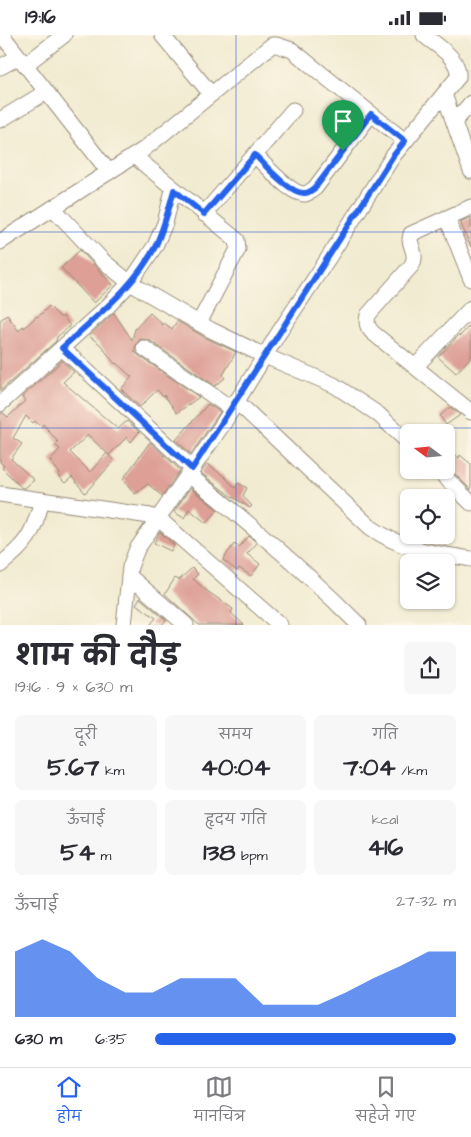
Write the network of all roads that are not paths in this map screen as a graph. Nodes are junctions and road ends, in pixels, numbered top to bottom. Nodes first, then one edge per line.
1 (2, 35) edge
2 (64, 35) edge
3 (162, 35) edge
4 (424, 35) edge
5 (22, 61) junction
6 (0, 67) edge
7 (46, 92) junction
8 (212, 94) junction
9 (444, 94) junction
10 (471, 103) edge
11 (294, 110) dead end
12 (371, 114) junction
13 (0, 120) edge
14 (454, 122) junction
15 (405, 141) junction
16 (255, 155) junction
17 (134, 156) junction
18 (471, 171) edge
19 (109, 172) junction
20 (174, 190) junction
21 (471, 207) edge
22 (53, 208) junction
23 (204, 214) junction
24 (447, 218) junction
25 (0, 242) edge
26 (471, 279) edge
27 (130, 283) junction
28 (471, 308) edge
29 (199, 323) junction
30 (62, 348) junction
31 (144, 348) dead end
32 (265, 356) junction
33 (416, 366) junction
34 (0, 404) edge
35 (234, 405) junction
36 (471, 412) edge
37 (400, 435) edge
38 (191, 472) junction
39 (447, 479) edge
40 (0, 494) edge
41 (42, 500) junction
42 (471, 503) edge
43 (159, 519) junction
44 (471, 559) edge
45 (0, 565) edge
46 (128, 576) junction
47 (124, 625) edge
48 (186, 625) edge
49 (280, 625) edge
50 (359, 625) edge

1 - 5 street
2 - 5 street
3 - 8 street
4 - 9 street
5 - 6 street
5 - 7 street
7 - 13 street
7 - 19 street
8 - 12 street
8 - 17 street
9 - 14 street
9 - 15 street
10 - 14 street
11 - 16 street
12 - 15 street
12 - 16 street
14 - 18 street
15 - 32 street
16 - 23 street
17 - 19 street
17 - 20 street
19 - 22 street
20 - 23 street
20 - 27 street
21 - 24 street
22 - 25 street
22 - 27 street
23 - 29 street
24 - 26 street
24 - 33 street
27 - 29 street
27 - 30 street
28 - 33 street
29 - 32 street
30 - 34 street
30 - 38 street
31 - 35 street
32 - 35 street
32 - 37 street
33 - 36 street
35 - 38 street
35 - 44 street
38 - 43 street
38 - 50 street
39 - 42 street
40 - 41 street
41 - 43 street
41 - 45 street
43 - 46 street
43 - 49 street
46 - 47 street
46 - 48 street

